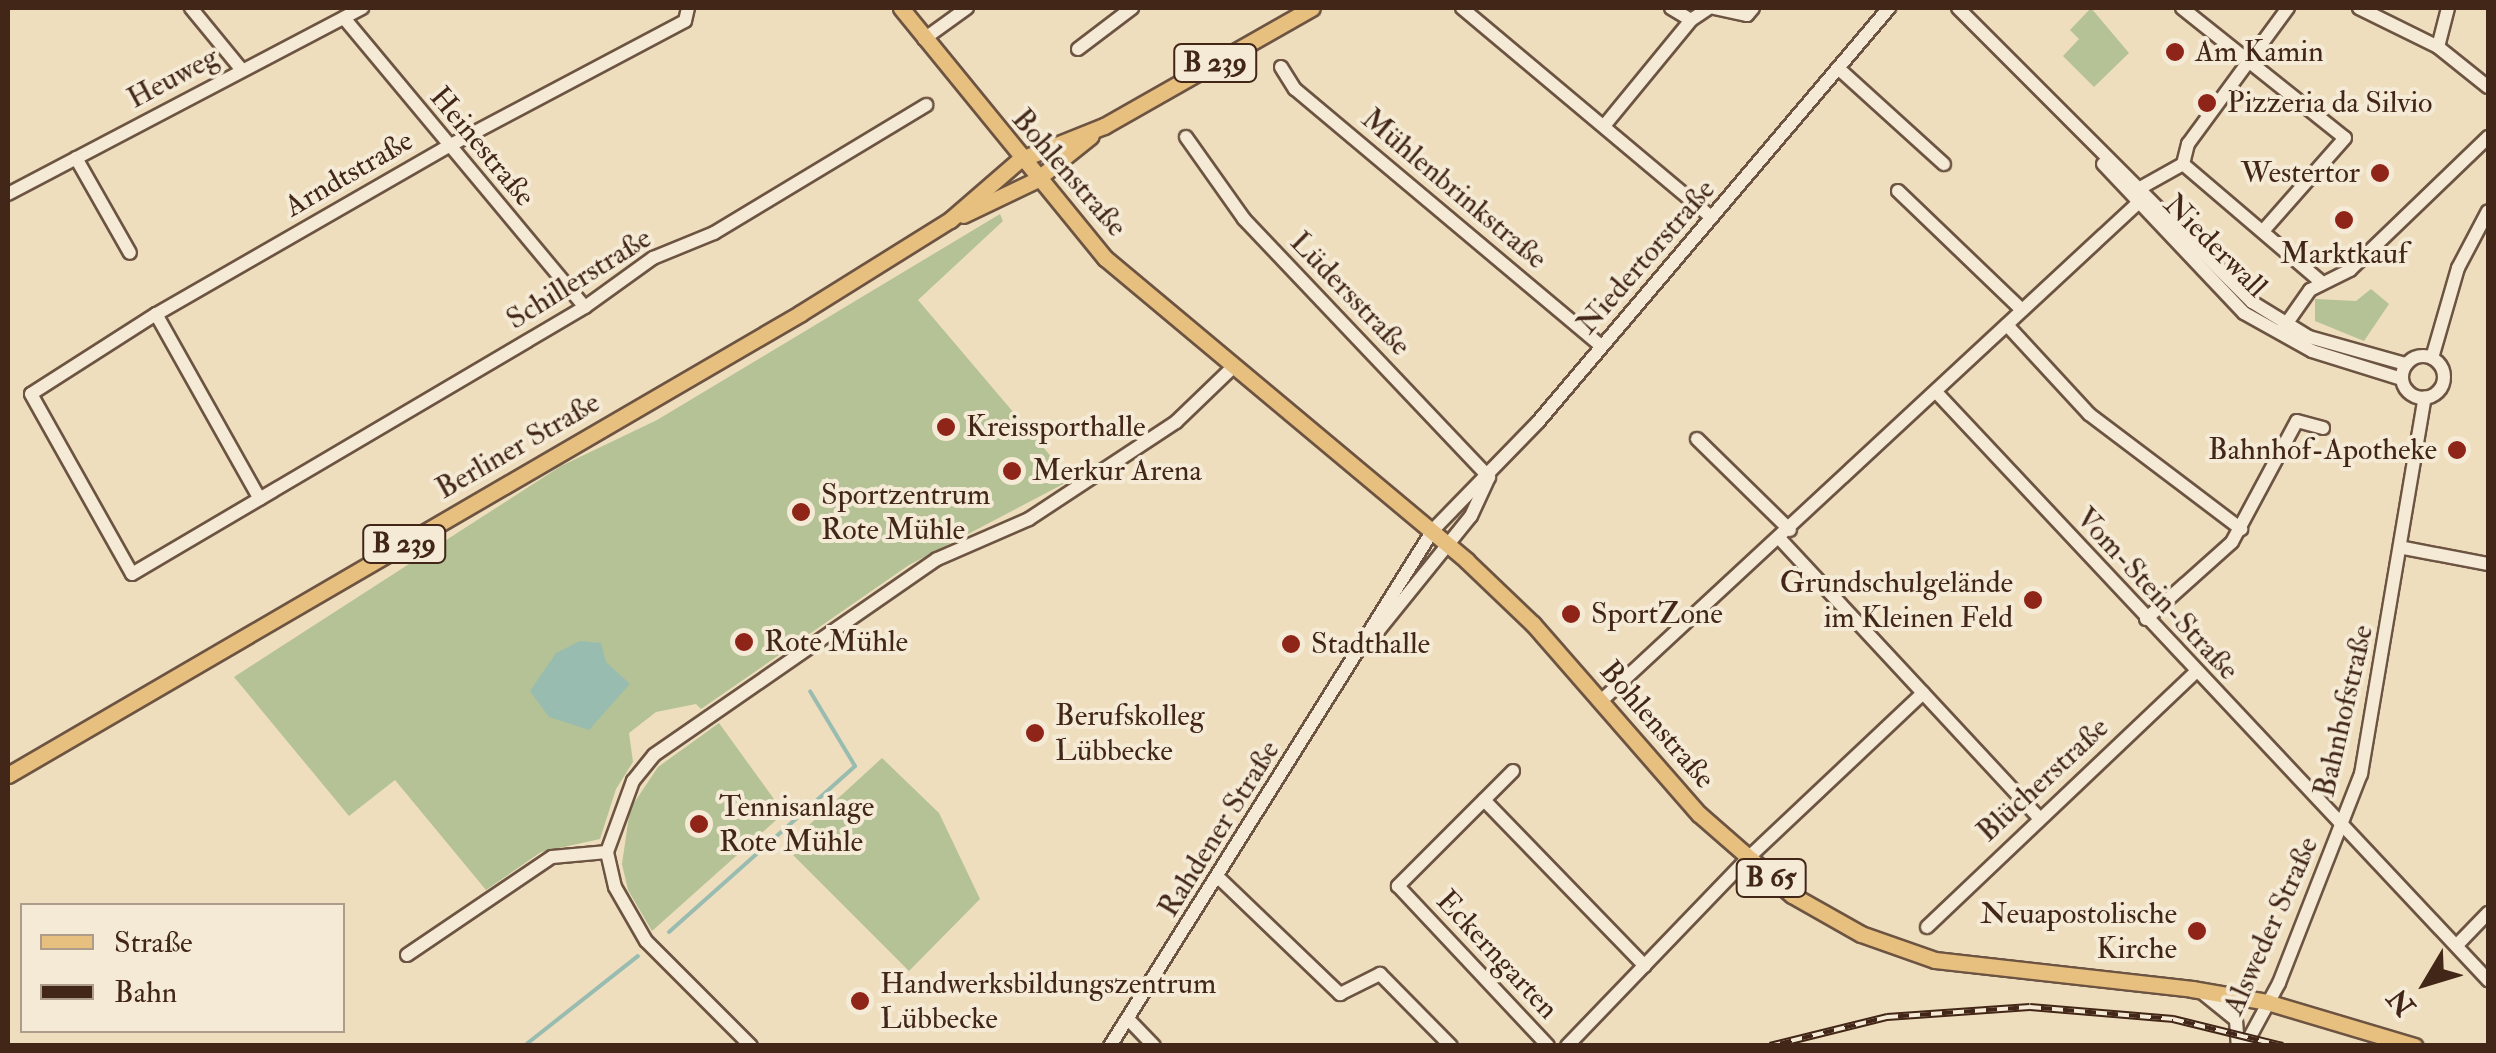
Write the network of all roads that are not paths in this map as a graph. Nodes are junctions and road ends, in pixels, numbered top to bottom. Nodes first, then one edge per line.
1 (191, 8) edge
2 (362, 8) edge
3 (688, 8) edge
4 (900, 8) edge
5 (967, 8) edge
6 (1132, 8) edge
7 (1312, 8) edge
8 (1462, 8) edge
9 (1671, 8) edge
10 (1712, 8) edge
11 (1753, 8) edge
12 (1888, 8) edge
13 (1958, 8) edge
14 (2182, 8) edge
15 (2288, 8) edge
16 (2359, 8) edge
17 (2448, 8) edge
18 (344, 18) junction
19 (1690, 20) junction
20 (924, 39) junction
21 (2438, 47) junction
22 (1078, 49) dead end
23 (2252, 63) junction
24 (1281, 66) dead end
25 (1838, 68) junction
26 (242, 70) junction
27 (2488, 87) edge
28 (926, 105) dead end
29 (1104, 126) junction
30 (1604, 126) junction
31 (2078, 130) junction
32 (1186, 137) dead end
33 (2488, 137) edge
34 (448, 147) junction
35 (76, 158) junction
36 (1019, 160) junction
37 (1944, 164) dead end
38 (2183, 164) junction
39 (1036, 180) junction
40 (2140, 188) junction
41 (1898, 192) dead end
42 (8, 194) edge
43 (2138, 203) junction
44 (2488, 211) edge
45 (1710, 217) junction
46 (950, 220) junction
47 (2263, 231) junction
48 (130, 253) dead end
49 (2320, 281) junction
50 (585, 307) junction
51 (2022, 310) junction
52 (156, 314) junction
53 (2007, 325) junction
54 (2282, 330) junction
55 (1600, 345) junction
56 (2432, 358) junction
57 (2406, 364) junction
58 (1232, 368) junction
59 (2402, 379) junction
60 (1936, 392) junction
61 (31, 394) joint
62 (2426, 398) junction
63 (2323, 428) dead end
64 (1696, 439) dead end
65 (1489, 477) junction
66 (260, 499) junction
67 (2241, 529) junction
68 (1433, 530) junction
69 (1785, 535) junction
70 (1448, 544) junction
71 (2404, 548) junction
72 (2488, 564) edge
73 (2146, 620) junction
74 (1370, 639) junction
75 (2196, 672) junction
76 (1923, 692) junction
77 (1600, 702) junction
78 (1513, 770) dead end
79 (8, 775) edge
80 (1484, 800) junction
81 (2039, 818) junction
82 (2342, 828) junction
83 (608, 852) junction
84 (1747, 859) junction
85 (1219, 878) junction
86 (2488, 913) edge
87 (1927, 927) dead end
88 (2456, 945) junction
89 (407, 955) dead end
90 (1645, 966) junction
91 (2488, 980) edge
92 (2192, 989) junction
93 (2267, 1002) junction
94 (1129, 1020) junction
95 (751, 1046) edge
96 (1110, 1046) edge
97 (1154, 1046) edge
98 (1451, 1046) edge
99 (1548, 1046) edge
100 (1567, 1046) edge
101 (2241, 1046) edge
102 (2415, 1046) edge

1 - 26 street
2 - 18 street, Heuweg
3 - 34 street, Arndtstraße
4 - 20 main road, Bohlenstraße
5 - 20 street
6 - 22 street
7 - 29 main road, Berliner Straße / B 239
8 - 30 street
9 - 19 street
10 - 11 street
10 - 19 street
12 - 25 street, Niedertorstraße
13 - 31 street, Niederwall
14 - 23 street
15 - 23 street
16 - 21 street
17 - 21 street
18 - 26 street, Heuweg
18 - 34 street, Heinestraße
19 - 30 street
20 - 36 main road, Bohlenstraße
21 - 27 street
23 - 38 street
23 - 47 street
24 - 55 street, Mühlenbrinkstraße
25 - 37 street
25 - 45 street, Niedertorstraße
26 - 35 street, Heuweg
28 - 50 street, Schillerstraße
29 - 36 main road, Berliner Straße / B 239
29 - 39 main road, Berliner Straße / B 239
30 - 45 street
31 - 40 street, Niederwall
31 - 43 street, Niederwall
32 - 65 street, Lüdersstraße
33 - 49 street
34 - 50 street, Heinestraße
34 - 52 street, Arndtstraße
35 - 42 street, Heuweg
35 - 48 street
36 - 39 main road, Bohlenstraße
36 - 46 main road, Berliner Straße / B 239
38 - 40 street
38 - 47 street
39 - 46 main road, Berliner Straße / B 239
39 - 58 main road, Bohlenstraße
40 - 54 street, Niederwall
41 - 51 street
43 - 51 street
43 - 54 street, Niederwall
44 - 56 street
45 - 55 street, Niedertorstraße
46 - 79 main road, Berliner Straße / B 239
47 - 49 street
49 - 54 street
50 - 66 street, Schillerstraße
51 - 53 street
52 - 61 street, Arndtstraße
52 - 66 street
53 - 60 street
53 - 67 street
54 - 57 street, Niederwall
54 - 59 street, Niederwall
55 - 65 street, Niedertorstraße
56 - 57 street
56 - 62 street
57 - 59 street
58 - 68 main road, Bohlenstraße
58 - 83 street
59 - 62 street
60 - 69 street
60 - 73 street, Vom-Stein-Straße
61 - 66 street, Schillerstraße
62 - 71 street, Bahnhofstraße
63 - 67 street
64 - 69 street
65 - 68 street, Niedertorstraße
65 - 70 street, Niedertorstraße
67 - 73 street
68 - 70 main road, Bohlenstraße
68 - 74 street, Rahdener Straße
69 - 76 street
69 - 77 street
70 - 74 street, Rahdener Straße
70 - 77 main road, Bohlenstraße / B 65
71 - 72 street
71 - 82 street, Bahnhofstraße
73 - 75 street, Vom-Stein-Straße
74 - 85 street, Rahdener Straße
75 - 81 street, Blücherstraße
75 - 82 street, Vom-Stein-Straße
76 - 81 street
76 - 84 street
77 - 84 main road, Bohlenstraße / B 65
78 - 80 street, Eckerngarten
80 - 90 street
80 - 99 street, Eckerngarten
81 - 87 street, Blücherstraße
82 - 88 street, Bahnhofstraße
82 - 93 street, Alsweder Straße
83 - 89 street
83 - 95 street
84 - 90 street
84 - 92 main road, Bohlenstraße / B 65
85 - 94 street, Rahdener Straße
85 - 98 street
86 - 88 street
88 - 91 street, Bahnhofstraße
90 - 100 street
92 - 93 main road, Bohlenstraße / B 65
92 - 101 street
93 - 101 street, Alsweder Straße
93 - 102 main road, Bohlenstraße / B 65
94 - 96 street, Rahdener Straße
94 - 97 street

